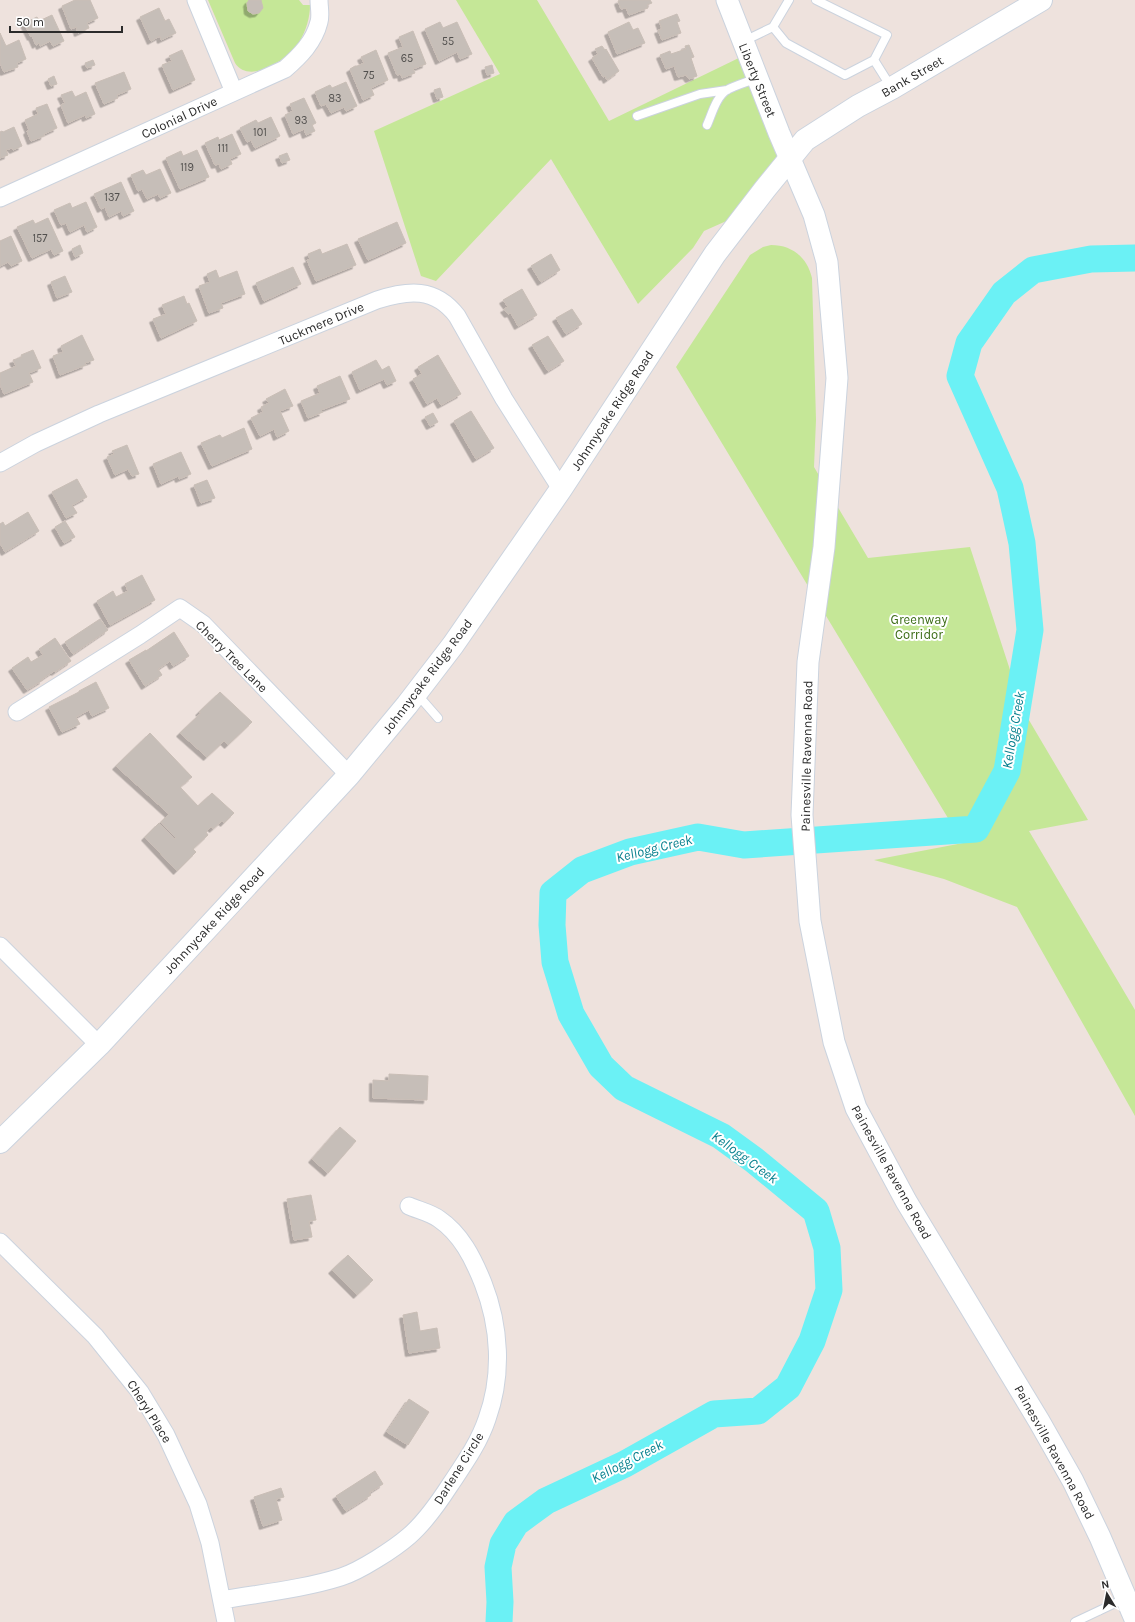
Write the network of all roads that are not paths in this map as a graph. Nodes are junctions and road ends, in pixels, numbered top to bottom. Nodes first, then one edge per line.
1 (196, 0) edge
2 (319, 0) edge
3 (727, 0) edge
4 (789, 0) edge
5 (816, 0) edge
6 (1041, 0) edge
7 (773, 27) junction
8 (743, 41) junction
9 (874, 60) junction
10 (757, 78) junction
11 (892, 88) junction
12 (727, 90) junction
13 (234, 92) junction
14 (637, 116) dead end
15 (707, 125) dead end
16 (790, 160) junction
17 (0, 198) edge
18 (0, 463) edge
19 (561, 489) junction
20 (416, 693) junction
21 (17, 712) dead end
22 (438, 718) dead end
23 (349, 775) junction
24 (0, 946) edge
25 (99, 1045) junction
26 (0, 1142) edge
27 (409, 1206) dead end
28 (0, 1242) edge
29 (1126, 1598) junction
30 (222, 1600) junction
31 (1135, 1619) edge
32 (226, 1622) edge
33 (1075, 1622) edge

1 - 13 street
2 - 13 street, Colonial Drive
3 - 8 street, Liberty Street
4 - 7 lane
5 - 9 lane
6 - 11 main road, Bank Street
7 - 8 lane
7 - 9 lane
8 - 10 street, Liberty Street
9 - 11 lane
10 - 12 lane
10 - 16 street, Liberty Street
11 - 16 main road, Bank Street
12 - 14 lane
12 - 15 lane
13 - 17 street, Colonial Drive
16 - 19 main road, Johnnycake Ridge Road
16 - 29 street, Painesville Ravenna Road
18 - 19 street, Tuckmere Drive
19 - 20 main road, Johnnycake Ridge Road
20 - 22 lane
20 - 23 main road, Johnnycake Ridge Road
21 - 23 street, Cherry Tree Lane
23 - 25 main road, Johnnycake Ridge Road
24 - 25 street
25 - 26 main road, Johnnycake Ridge Road
27 - 30 street, Darlene Circle
28 - 30 street, Cheryl Place
29 - 31 street, Painesville Ravenna Road
29 - 33 lane
30 - 32 street, Cheryl Place

